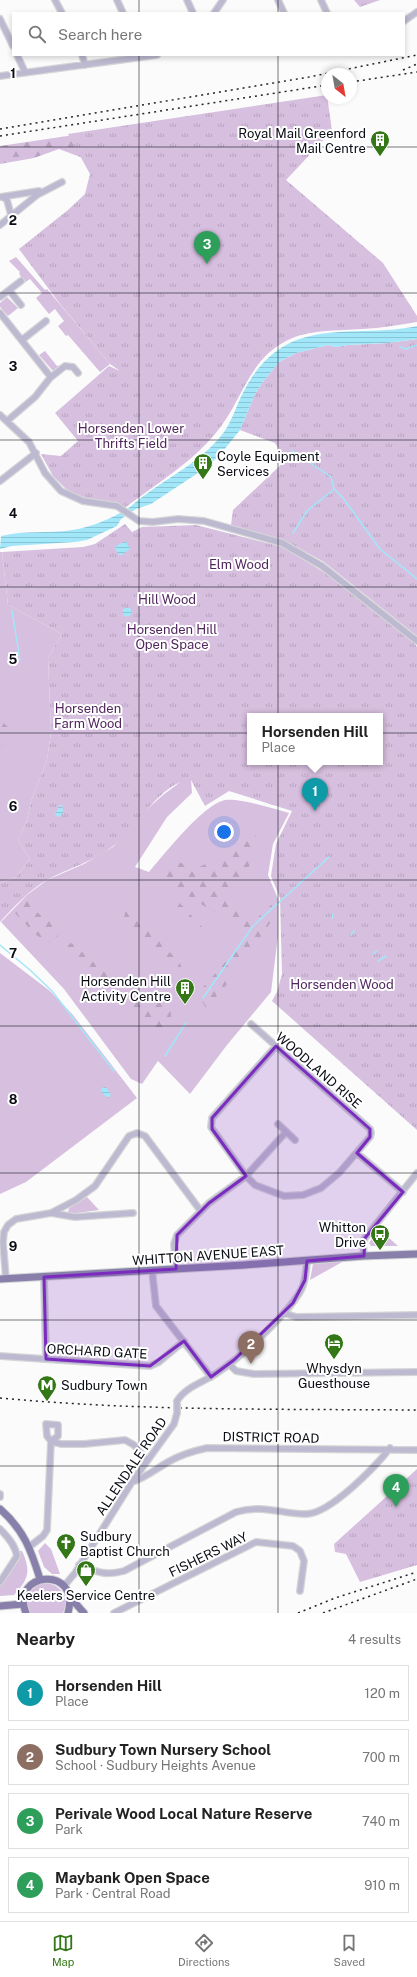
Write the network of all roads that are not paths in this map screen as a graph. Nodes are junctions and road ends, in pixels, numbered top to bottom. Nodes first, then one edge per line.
1 (55, 0) edge
2 (117, 0) edge
3 (186, 0) edge
4 (223, 0) edge
5 (278, 0) edge
6 (321, 0) edge
7 (61, 12) edge
8 (123, 12) edge
9 (192, 12) edge
10 (215, 12) edge
11 (284, 12) edge
12 (327, 12) edge
13 (417, 12) edge
14 (0, 19) edge
15 (405, 20) edge
16 (12, 44) edge
17 (17, 56) edge
18 (82, 56) edge
19 (142, 56) edge
20 (85, 65) junction
21 (25, 72) junction
22 (0, 76) edge
23 (1, 197) edge
24 (11, 215) junction
25 (0, 225) edge
26 (21, 281) dead end
27 (9, 290) junction
28 (0, 298) edge
29 (21, 305) dead end
30 (0, 313) edge
31 (46, 321) dead end
32 (22, 340) junction
33 (78, 373) dead end
34 (50, 378) junction
35 (0, 415) edge
36 (7, 421) junction
37 (36, 453) junction
38 (0, 481) edge
39 (417, 641) edge
40 (251, 1024) dead end
41 (276, 1046) junction
42 (278, 1124) dead end
43 (286, 1132) junction
44 (295, 1140) dead end
45 (357, 1152) junction
46 (417, 1173) edge
47 (246, 1176) junction
48 (403, 1192) junction
49 (200, 1210) junction
50 (133, 1212) dead end
51 (51, 1213) junction
52 (417, 1254) edge
53 (364, 1256) junction
54 (307, 1260) junction
55 (176, 1268) junction
56 (152, 1270) junction
57 (44, 1277) junction
58 (3, 1279) edge
59 (284, 1313) junction
60 (417, 1315) edge
61 (184, 1341) junction
62 (0, 1356) edge
63 (46, 1359) junction
64 (229, 1364) junction
65 (417, 1372) edge
66 (211, 1377) junction
67 (390, 1448) junction
68 (417, 1450) edge
69 (147, 1460) junction
70 (132, 1482) junction
71 (0, 1509) edge
72 (0, 1529) edge
73 (30, 1546) junction
74 (79, 1565) junction
75 (40, 1579) junction
76 (0, 1582) edge
77 (64, 1586) junction
78 (300, 1590) dead end
79 (69, 1596) junction
80 (23, 1604) junction
81 (0, 1606) edge
82 (26, 1613) edge
83 (68, 1613) edge
84 (84, 1613) edge
85 (114, 1613) edge

1 - 7 street
2 - 8 street
3 - 9 street
4 - 10 street
5 - 11 street
6 - 12 street
13 - 15 street
14 - 16 street
17 - 21 street
18 - 20 street
19 - 20 street
20 - 21 street
21 - 22 street
23 - 24 street
23 - 24 street
24 - 25 street
26 - 27 street
27 - 28 street
27 - 29 street
30 - 32 street
31 - 32 street
32 - 34 street
33 - 34 street
34 - 36 street
35 - 36 street
36 - 37 street
37 - 38 street
37 - 39 street
40 - 41 street, WOODLAND RISE
41 - 45 street, WOODLAND RISE
41 - 47 street
42 - 43 street
43 - 44 street
43 - 47 street
45 - 47 street
45 - 48 street
46 - 48 street
47 - 49 street
48 - 53 street
49 - 51 street
49 - 55 street
50 - 51 street
51 - 58 street
52 - 53 main road, WHITTON AVENUE EAST
53 - 54 main road, WHITTON AVENUE EAST
54 - 55 main road, WHITTON AVENUE EAST
54 - 59 street, ALLENDALE ROAD
55 - 56 main road, WHITTON AVENUE EAST
56 - 57 main road, WHITTON AVENUE EAST
56 - 61 street
57 - 58 main road, WHITTON AVENUE EAST
57 - 63 street
59 - 60 street
59 - 64 street, ALLENDALE ROAD
61 - 63 street, ORCHARD GATE
61 - 66 street
62 - 63 street, ORCHARD GATE
64 - 65 street
64 - 66 street, ALLENDALE ROAD
66 - 69 street, ALLENDALE ROAD, bridge
67 - 68 street, DISTRICT ROAD
67 - 70 street, DISTRICT ROAD
67 - 74 street
69 - 70 street, ALLENDALE ROAD
69 - 73 street
70 - 74 street, ALLENDALE ROAD
71 - 73 main road
72 - 76 street
73 - 75 main road
74 - 77 street, ALLENDALE ROAD
75 - 77 main road
75 - 80 main road
77 - 79 main road
78 - 85 street, FISHERS WAY
79 - 83 main road
79 - 84 main road
80 - 81 main road
80 - 82 main road

